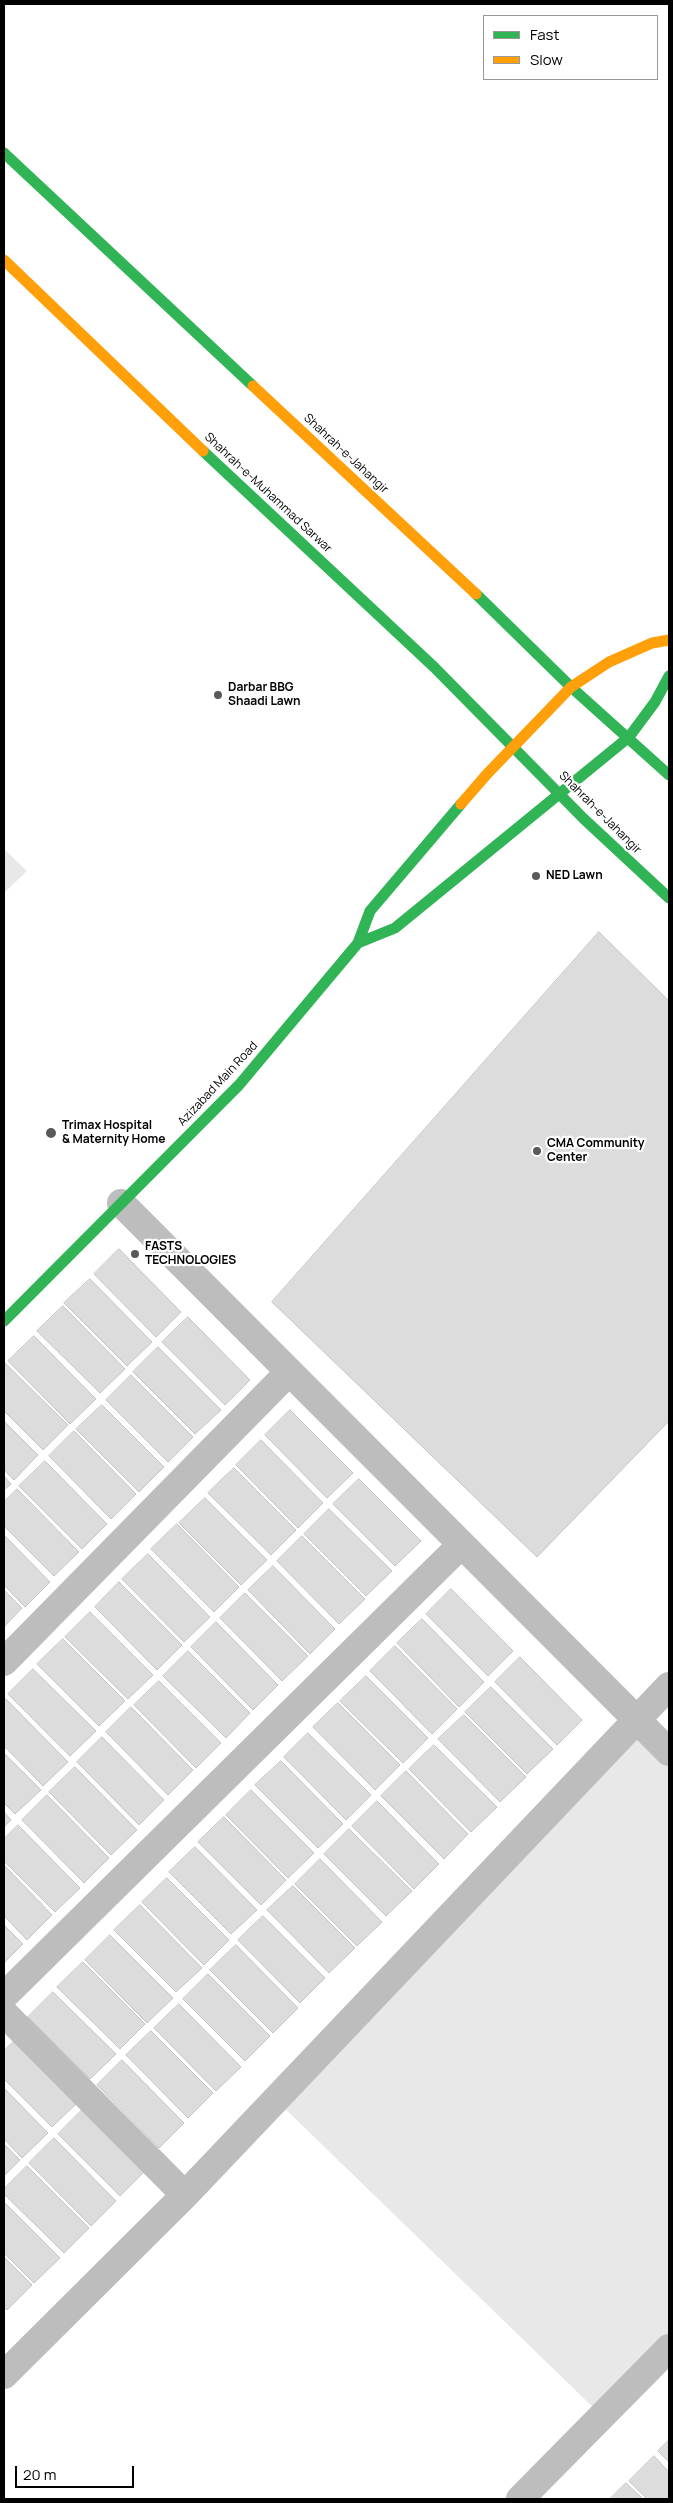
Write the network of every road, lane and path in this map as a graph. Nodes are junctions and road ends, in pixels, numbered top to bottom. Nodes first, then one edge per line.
1 (4, 154) edge
2 (4, 260) edge
3 (669, 640) edge
4 (669, 676) edge
5 (571, 687) junction
6 (629, 738) junction
7 (513, 746) junction
8 (669, 775) edge
9 (561, 794) junction
10 (669, 898) edge
11 (358, 943) junction
12 (121, 1203) junction
13 (4, 1321) edge
14 (289, 1372) junction
15 (461, 1544) junction
16 (4, 1662) edge
17 (669, 1686) edge
18 (636, 1719) junction
19 (669, 1752) edge
20 (4, 1996) edge
21 (4, 2013) edge
22 (185, 2195) junction
23 (669, 2348) edge
24 (4, 2375) edge
25 (520, 2499) edge

1 - 5 main road, Shahrah-e-Jahangir
2 - 7 main road, Shahrah-e-Muhammad Sarwar
3 - 5 main road, Azizabad Main Road
4 - 6 main road, Azizabad Main Road
5 - 6 main road, Shahrah-e-Jahangir
5 - 7 main road, Azizabad Main Road
6 - 8 main road, Shahrah-e-Jahangir
6 - 9 main road, Azizabad Main Road
7 - 9 main road, Shahrah-e-Jahangir
7 - 11 main road, Azizabad Main Road
9 - 10 main road, Shahrah-e-Jahangir
9 - 11 main road, Azizabad Main Road
11 - 12 main road, Azizabad Main Road
12 - 13 main road, Azizabad Main Road
12 - 14 street
14 - 15 street
14 - 16 street
15 - 18 street
15 - 20 street
17 - 18 street
18 - 19 street
18 - 22 street
21 - 22 street
22 - 24 street
23 - 25 street

